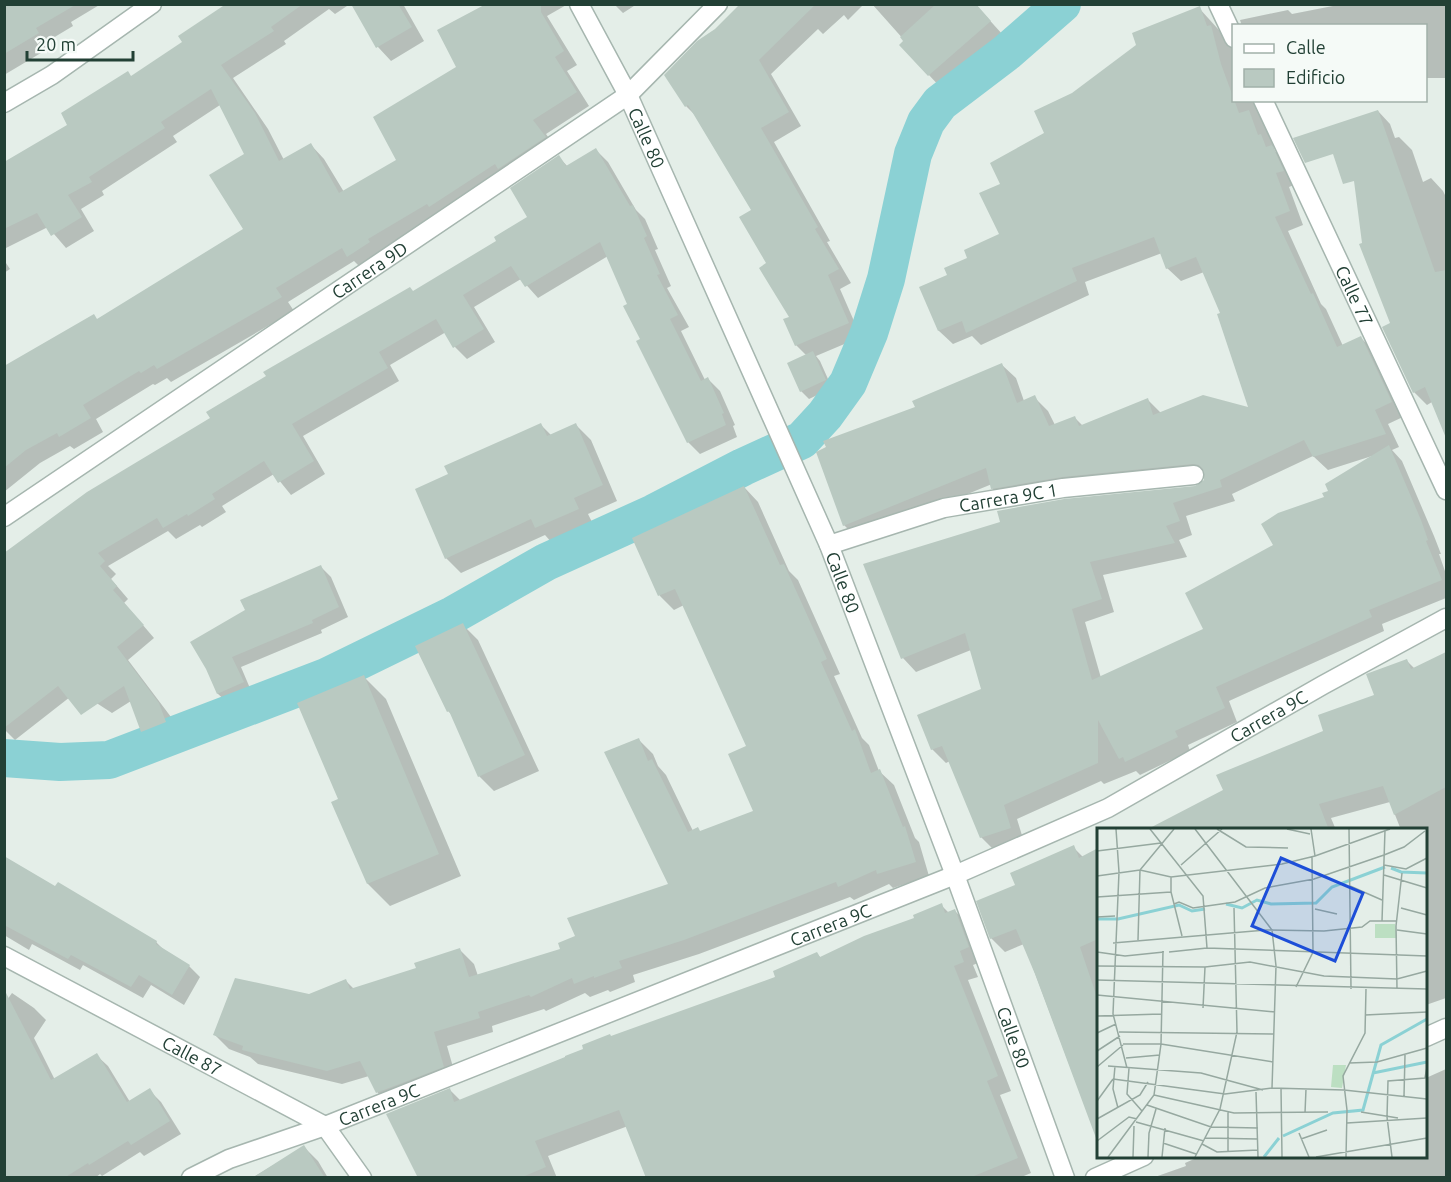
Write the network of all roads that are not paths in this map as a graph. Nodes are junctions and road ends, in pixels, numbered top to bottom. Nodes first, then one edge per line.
1 (152, 4) edge
2 (579, 4) edge
3 (718, 4) edge
4 (1218, 4) edge
5 (1232, 36) edge
6 (628, 94) junction
7 (1264, 102) edge
8 (4, 103) edge
9 (1194, 475) dead end
10 (1446, 490) edge
11 (4, 517) edge
12 (829, 545) junction
13 (1446, 618) edge
14 (955, 875) junction
15 (4, 956) edge
16 (1446, 1028) edge
17 (1427, 1036) edge
18 (325, 1126) junction
19 (1140, 1158) edge
20 (191, 1178) edge
21 (362, 1178) edge
22 (1065, 1178) edge
23 (1095, 1178) edge

1 - 8 street
2 - 6 street, Calle 80
3 - 6 street, Carrera 9D
4 - 5 street
6 - 11 street, Carrera 9D
6 - 12 street, Calle 80
7 - 10 street, Calle 77
9 - 12 street, Carrera 9C 1
12 - 14 street, Calle 80
13 - 14 street, Carrera 9C
14 - 18 street, Carrera 9C
14 - 22 street, Calle 80
15 - 18 street, Calle 87
16 - 17 street
18 - 20 street, Carrera 9C
18 - 21 street, Calle 87
19 - 23 street

